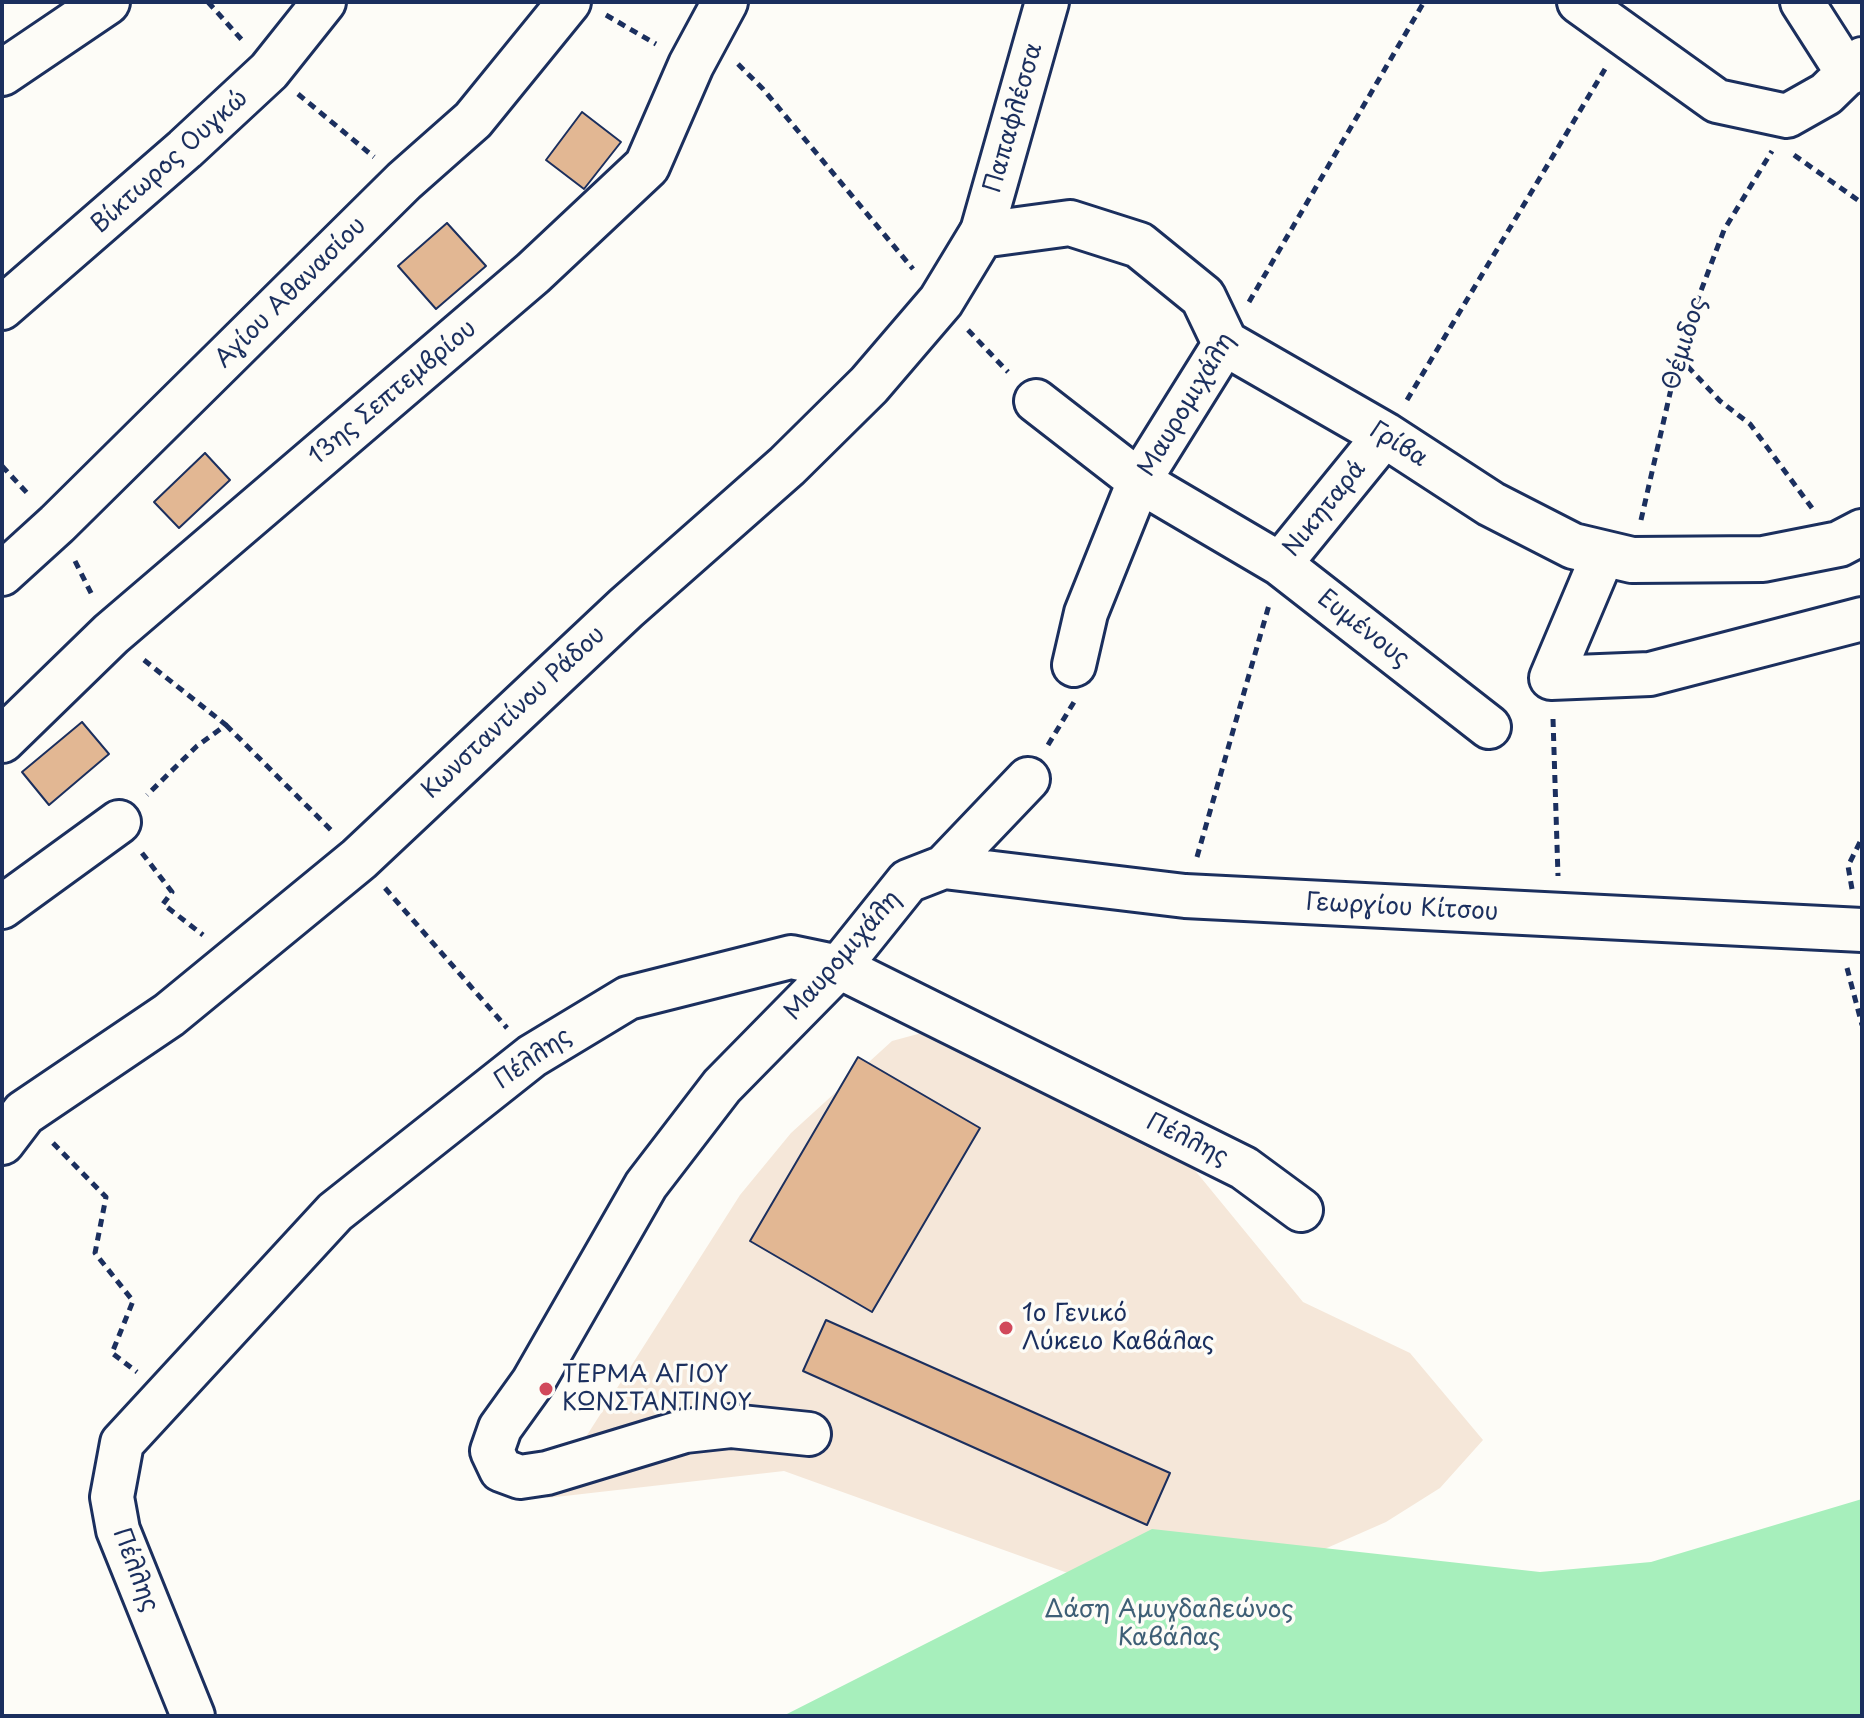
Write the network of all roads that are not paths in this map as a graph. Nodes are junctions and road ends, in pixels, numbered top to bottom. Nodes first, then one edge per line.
1 (107, 2) edge
2 (324, 2) edge
3 (725, 2) edge
4 (1047, 2) edge
5 (1579, 2) edge
6 (1802, 2) edge
7 (584, 6) edge
8 (1855, 66) edge
9 (2, 73) edge
10 (981, 235) junction
11 (2, 308) edge
12 (1225, 343) junction
13 (1036, 401) road end
14 (1385, 435) junction
15 (1139, 481) junction
16 (1850, 538) edge
17 (1618, 557) junction
18 (1280, 564) junction
19 (2, 574) edge
20 (1862, 619) edge
21 (1074, 665) road end
22 (1489, 727) dead end
23 (2, 740) edge
24 (1028, 779) road end
25 (119, 822) road end
26 (944, 867) junction
27 (2, 907) edge
28 (1853, 929) edge
29 (839, 967) junction
30 (13, 1128) edge
31 (1301, 1210) dead end
32 (809, 1434) dead end
33 (193, 1716) edge

1 - 9 street
2 - 11 street, Βίκτωρος Ουγκώ
3 - 23 street, 13ης Σεπτεμβρίου
4 - 10 street, Παπαφλέσσα
5 - 8 street
6 - 8 street
7 - 19 street, Αγίου Αθανασίου
10 - 12 street
10 - 30 street, Κωνσταντίνου Ράδου
12 - 14 street, Γρίβα
12 - 15 street, Μαυρομιχάλη
13 - 15 street, Ευμένους
14 - 17 street, Γρίβα
14 - 18 street, Νικηταρά
15 - 18 street, Ευμένους
15 - 21 street, Μαυρομιχάλη
16 - 17 street, Γρίβα
17 - 20 street
18 - 22 street, Ευμένους
24 - 26 street, Μαυρομιχάλη
25 - 27 street
26 - 28 street, Γεωργίου Κίτσου
26 - 29 street, Μαυρομιχάλη
29 - 31 street, Πέλλης
29 - 32 street, Μαυρομιχάλη
29 - 33 street, Πέλλης

